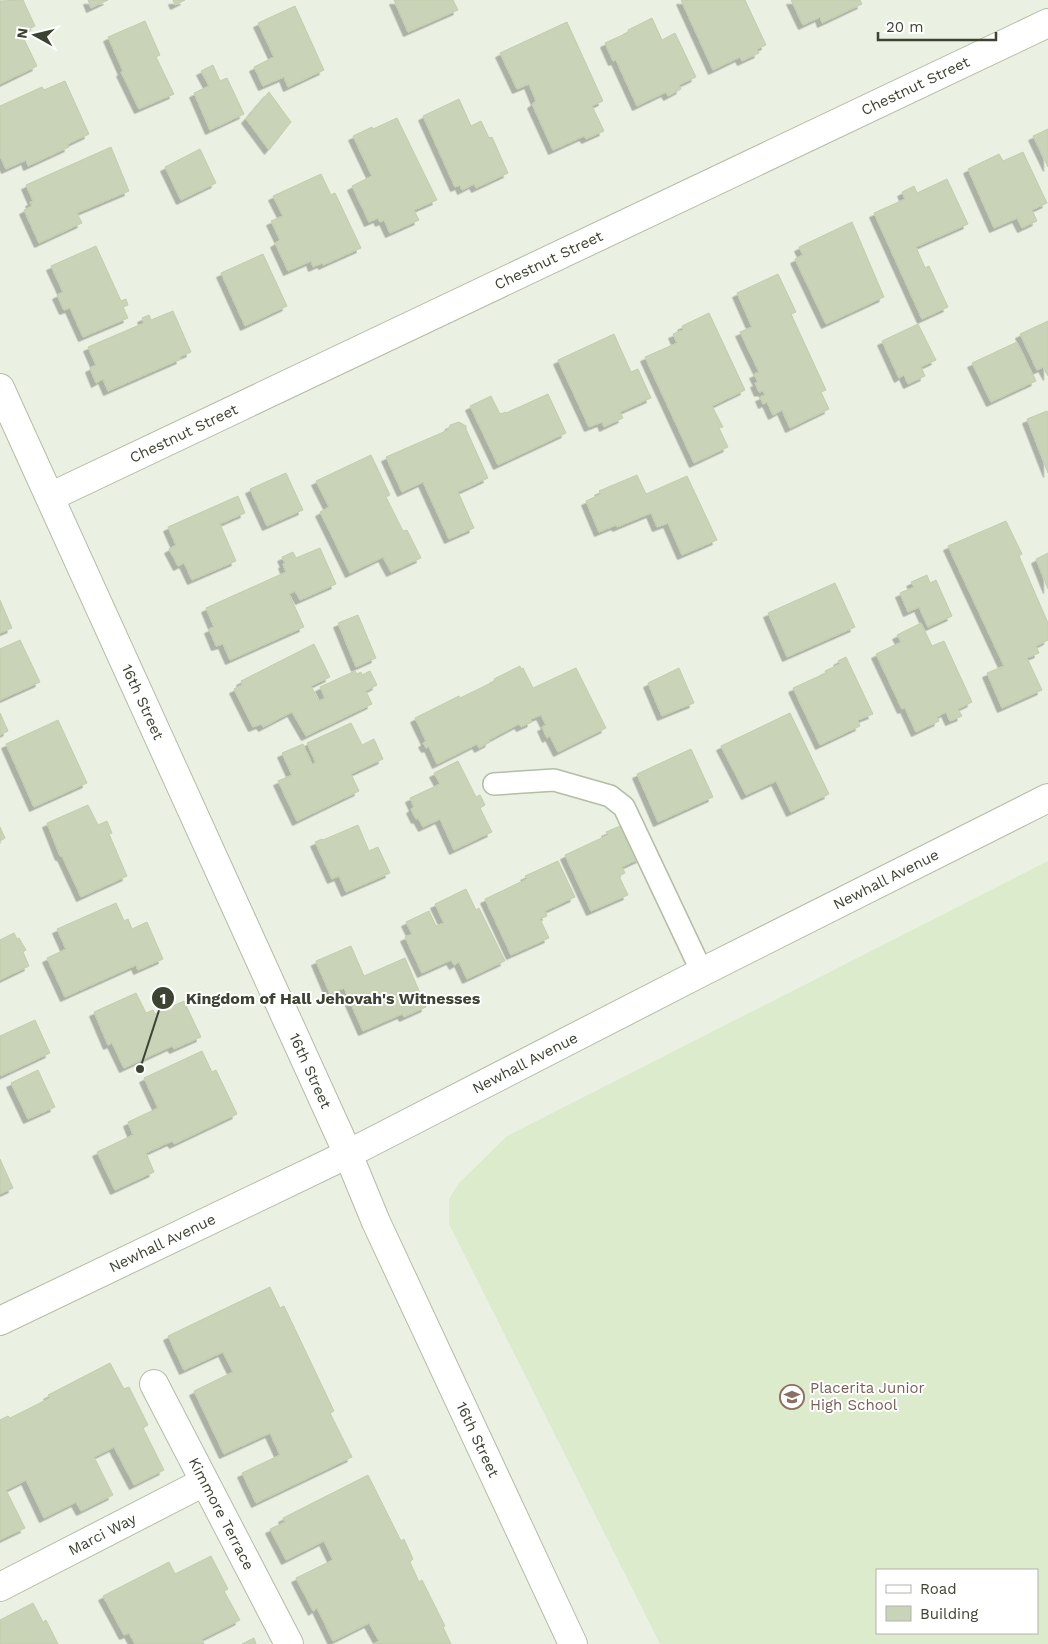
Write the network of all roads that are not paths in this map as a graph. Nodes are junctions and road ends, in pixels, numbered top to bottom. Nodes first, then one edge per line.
1 (1048, 23) edge
2 (0, 388) edge
3 (50, 497) junction
4 (494, 784) dead end
5 (1048, 798) edge
6 (702, 972) junction
7 (348, 1154) junction
8 (0, 1322) edge
9 (154, 1384) dead end
10 (204, 1482) junction
11 (0, 1587) edge
12 (289, 1644) edge
13 (573, 1644) edge

1 - 3 street, Chestnut Street
2 - 3 street, 16th Street
3 - 7 street, 16th Street
4 - 6 lane
5 - 6 street, Newhall Avenue
6 - 7 street, Newhall Avenue
7 - 8 street, Newhall Avenue
7 - 13 street, 16th Street
9 - 10 street, Kimmore Terrace
10 - 11 street, Marci Way
10 - 12 street, Kimmore Terrace

